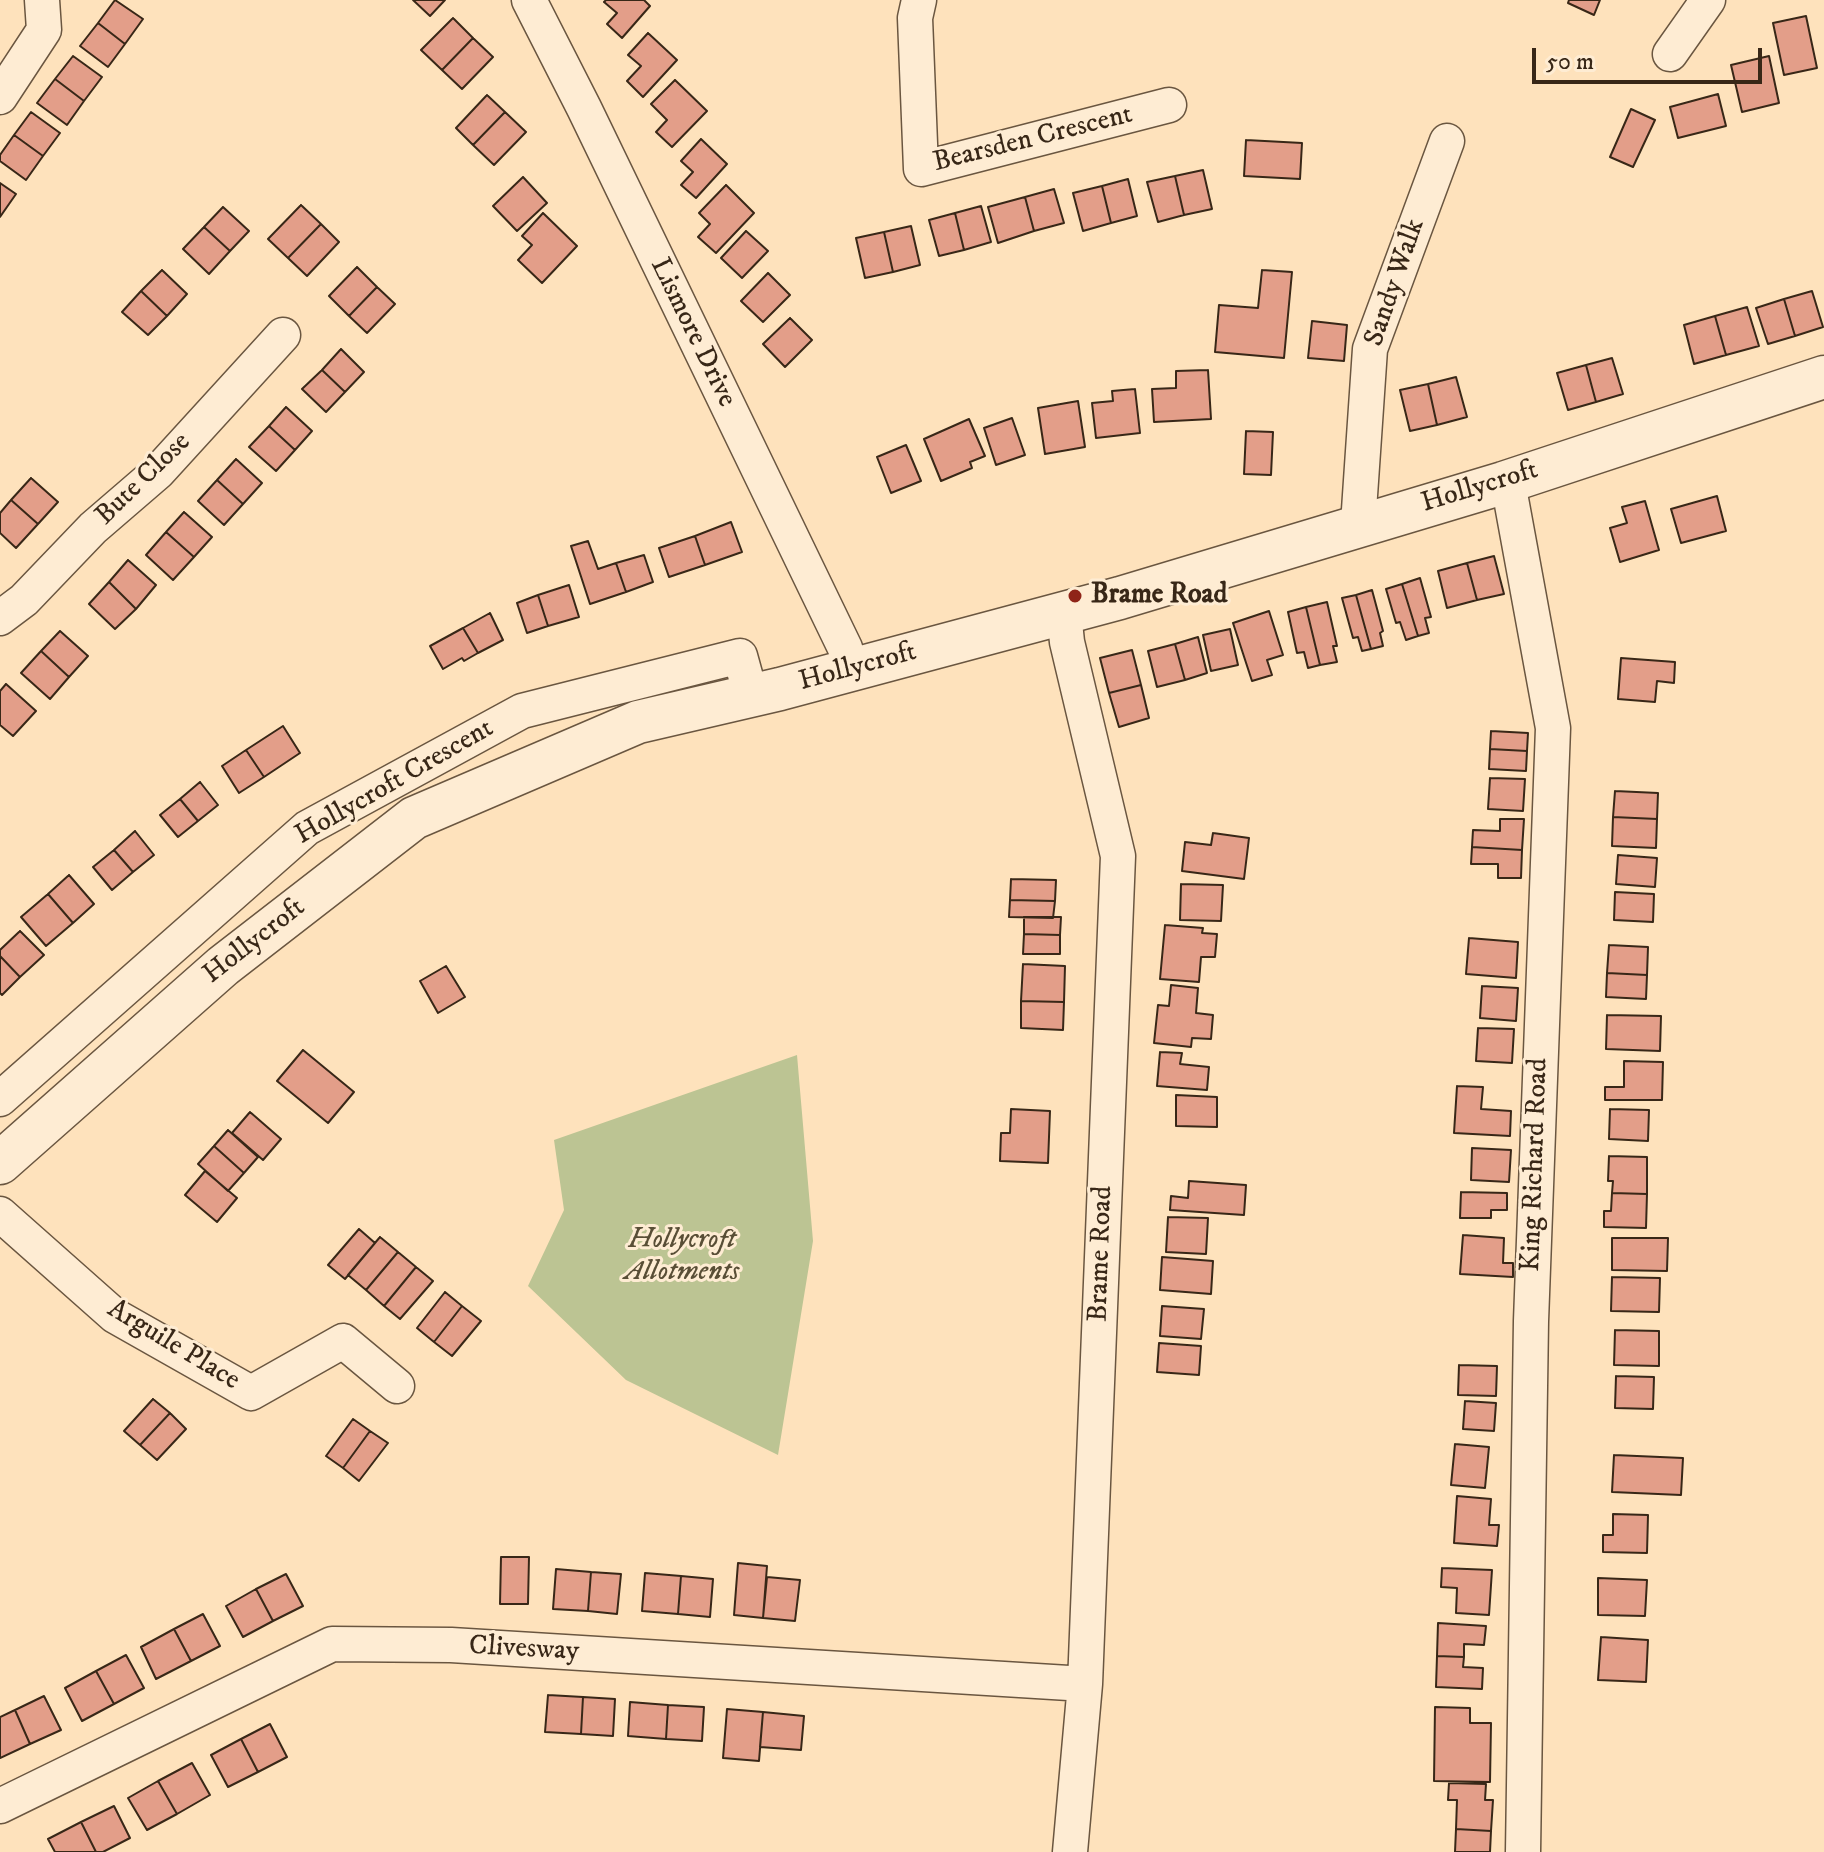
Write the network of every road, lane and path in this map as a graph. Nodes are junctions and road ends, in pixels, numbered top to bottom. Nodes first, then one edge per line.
1 (42, 0) edge
2 (529, 0) edge
3 (919, 0) edge
4 (1708, 0) edge
5 (1670, 54) dead end
6 (0, 97) edge
7 (1169, 105) dead end
8 (1447, 141) dead end
9 (283, 335) dead end
10 (1824, 377) edge
11 (1503, 483) junction
12 (1364, 524) junction
13 (1064, 613) junction
14 (0, 618) edge
15 (851, 668) junction
16 (751, 696) junction
17 (0, 1099) edge
18 (0, 1163) edge
19 (0, 1214) edge
20 (397, 1386) dead end
21 (1085, 1684) junction
22 (0, 1806) edge
23 (1070, 1852) edge
24 (1523, 1852) edge

1 - 6 street
2 - 15 street, Lismore Drive
3 - 7 street, Bearsden Crescent
4 - 5 street
8 - 12 street, Sandy Walk
9 - 14 street, Bute Close
10 - 11 street, Hollycroft
11 - 12 street, Hollycroft
11 - 24 street, King Richard Road
12 - 13 street, Hollycroft
13 - 15 street, Hollycroft
13 - 21 street, Brame Road
15 - 16 street, Hollycroft
16 - 17 street, Hollycroft Crescent
16 - 18 street, Hollycroft
19 - 20 street, Arguile Place
21 - 22 street, Clivesway
21 - 23 street, Brame Road

